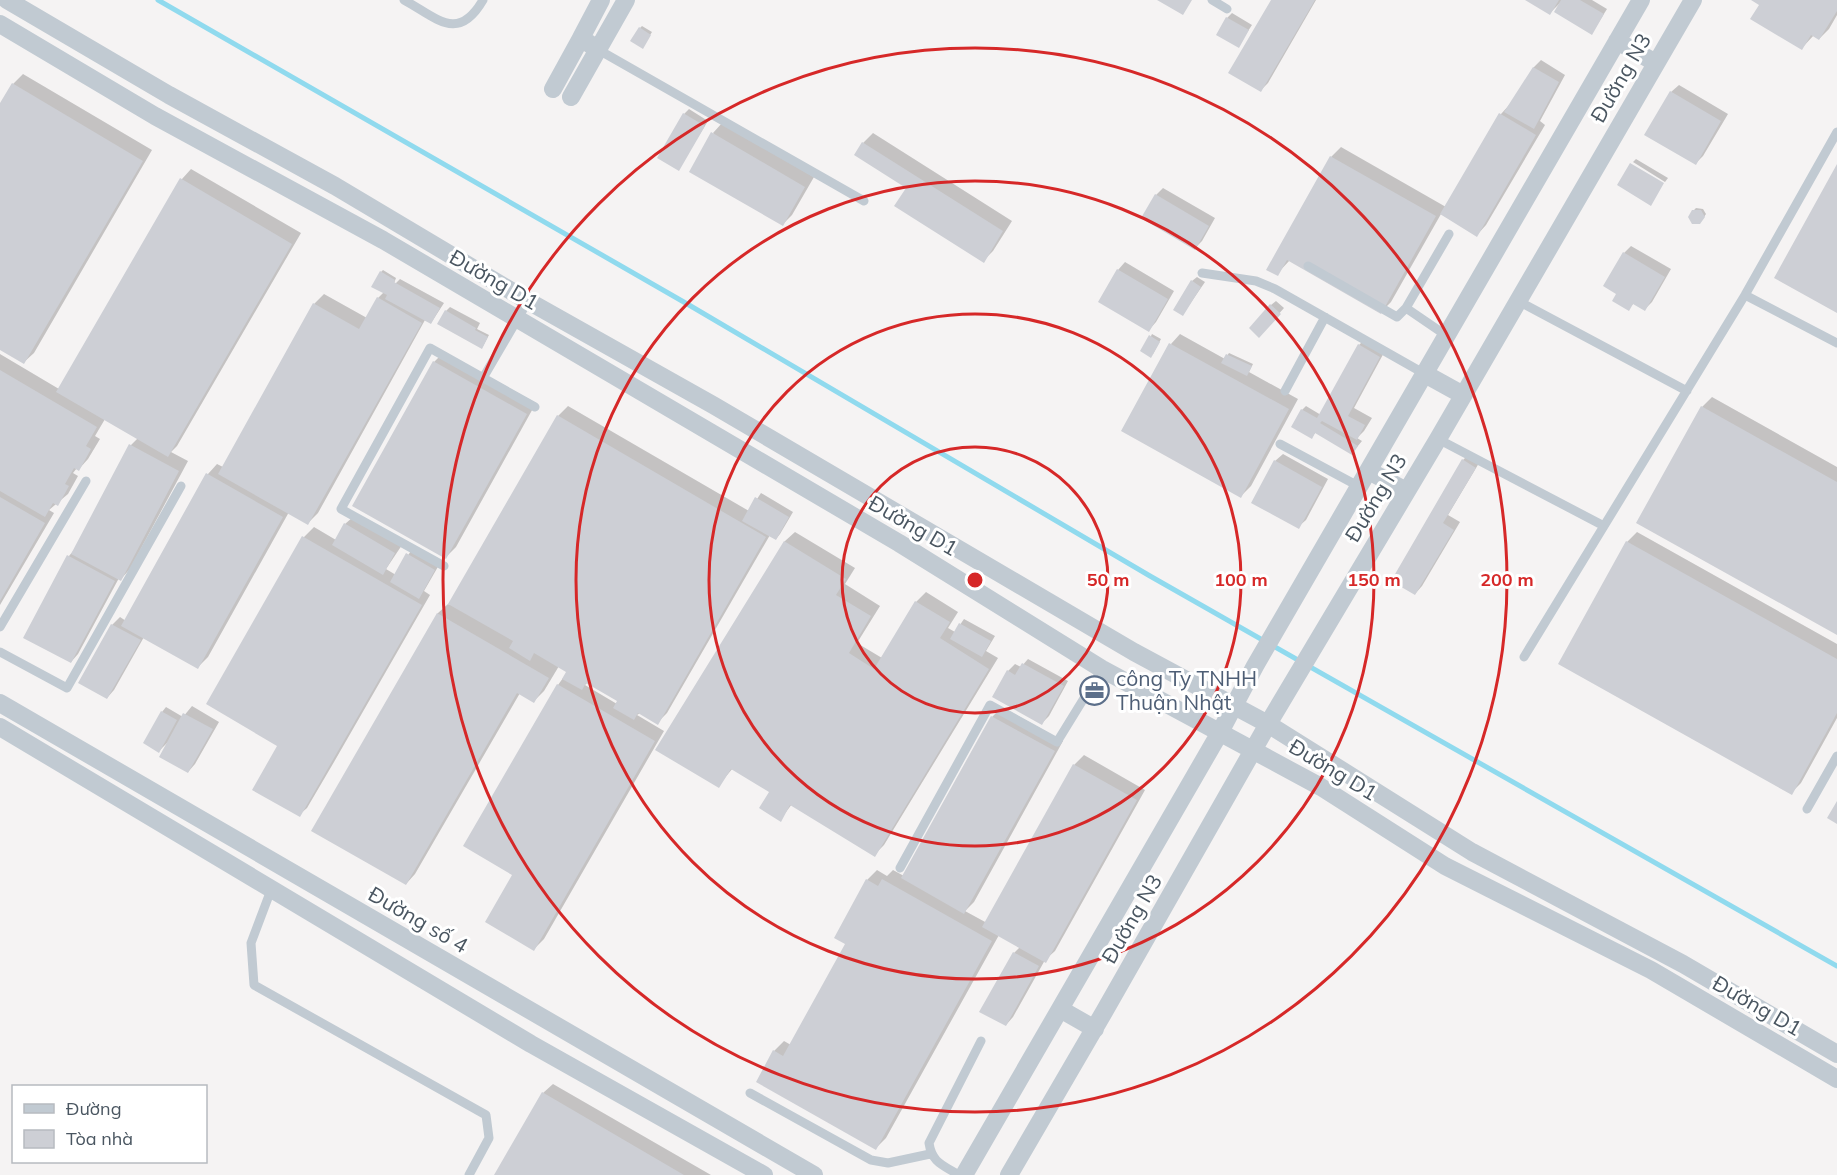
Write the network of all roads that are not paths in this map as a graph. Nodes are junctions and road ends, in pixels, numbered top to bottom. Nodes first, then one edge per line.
1 (7, 0) edge
2 (404, 0) edge
3 (483, 0) edge
4 (601, 0) edge
5 (626, 0) edge
6 (1212, 0) edge
7 (1641, 0) edge
8 (1693, 0) edge
9 (1227, 9) dead end
10 (0, 24) edge
11 (581, 39) junction
12 (1617, 41) junction
13 (597, 49) junction
14 (1656, 63) junction
15 (553, 89) dead end
16 (169, 95) junction
17 (571, 98) dead end
18 (155, 116) junction
19 (1837, 132) edge
20 (864, 201) dead end
21 (1449, 234) dead end
22 (1308, 266) dead end
23 (1202, 273) dead end
24 (1745, 295) junction
25 (528, 301) junction
26 (1518, 301) junction
27 (1406, 308) junction
28 (1325, 317) junction
29 (517, 319) junction
30 (1447, 336) junction
31 (1837, 343) edge
32 (1425, 374) junction
33 (483, 378) junction
34 (1286, 391) dead end
35 (1687, 391) junction
36 (1463, 395) junction
37 (535, 407) dead end
38 (1438, 439) junction
39 (1280, 444) dead end
40 (1364, 479) junction
41 (86, 481) dead end
42 (181, 486) dead end
43 (1406, 491) junction
44 (911, 521) junction
45 (1604, 526) junction
46 (899, 543) junction
47 (444, 566) dead end
48 (0, 627) edge
49 (0, 652) edge
50 (1524, 657) dead end
51 (1102, 669) junction
52 (0, 703) edge
53 (1233, 706) junction
54 (1268, 724) junction
55 (0, 727) edge
56 (1220, 734) junction
57 (1254, 750) junction
58 (1837, 756) edge
59 (1807, 809) dead end
60 (238, 841) junction
61 (226, 862) junction
62 (900, 868) dead end
63 (272, 890) junction
64 (412, 942) junction
65 (398, 965) junction
66 (1060, 1009) junction
67 (1095, 1029) junction
68 (981, 1041) dead end
69 (1837, 1054) edge
70 (1837, 1079) edge
71 (750, 1093) dead end
72 (930, 1154) junction
73 (469, 1175) edge
74 (764, 1175) edge
75 (814, 1175) edge
76 (959, 1175) edge
77 (964, 1175) edge
78 (1009, 1175) edge

1 - 16 street, Đường D1
2 - 3 lane
4 - 11 street
5 - 13 street
6 - 9 lane
7 - 12 street, Đường N3
8 - 14 street, Đường N3
10 - 18 street, Đường D1
11 - 13 street
11 - 15 street
12 - 14 street
12 - 30 street, Đường N3
13 - 17 street
13 - 20 lane
14 - 26 street, Đường N3
16 - 18 street
16 - 25 street, Đường D1
18 - 29 street, Đường D1
19 - 24 lane
21 - 27 lane
22 - 27 lane
23 - 28 lane
24 - 31 lane
24 - 35 lane
25 - 29 lane
25 - 44 street, Đường D1
26 - 35 lane
26 - 36 street, Đường N3
27 - 30 lane
28 - 32 lane
28 - 34 lane
29 - 33 lane
29 - 46 street, Đường D1
30 - 32 street, Đường N3
32 - 36 street
32 - 40 street, Đường N3
33 - 37 lane
33 - 47 lane
35 - 45 lane
36 - 38 street, Đường N3
38 - 43 street, Đường N3
38 - 45 lane
39 - 40 lane
40 - 43 street
40 - 53 street, Đường N3
41 - 48 lane
42 - 49 lane
43 - 54 street, Đường N3
44 - 46 street
44 - 53 street, Đường D1
45 - 50 lane
46 - 51 street, Đường D1
51 - 56 street, Đường D1
51 - 62 lane
52 - 60 street, Đường số 4
53 - 54 street, Đường D1
53 - 56 street, Đường N3
54 - 57 street, Đường N3
54 - 69 street, Đường D1
55 - 61 street
56 - 57 street, Đường D1
56 - 66 street, Đường N3
57 - 67 street, Đường N3
57 - 70 street, Đường D1
58 - 59 lane
60 - 61 street
60 - 64 street, Đường số 4
61 - 63 street
63 - 65 street
63 - 73 lane
64 - 65 street
64 - 75 street, Đường số 4
65 - 74 street
66 - 67 street
66 - 77 street, Đường N3
67 - 78 street, Đường N3
68 - 72 lane
71 - 72 lane
72 - 76 lane

